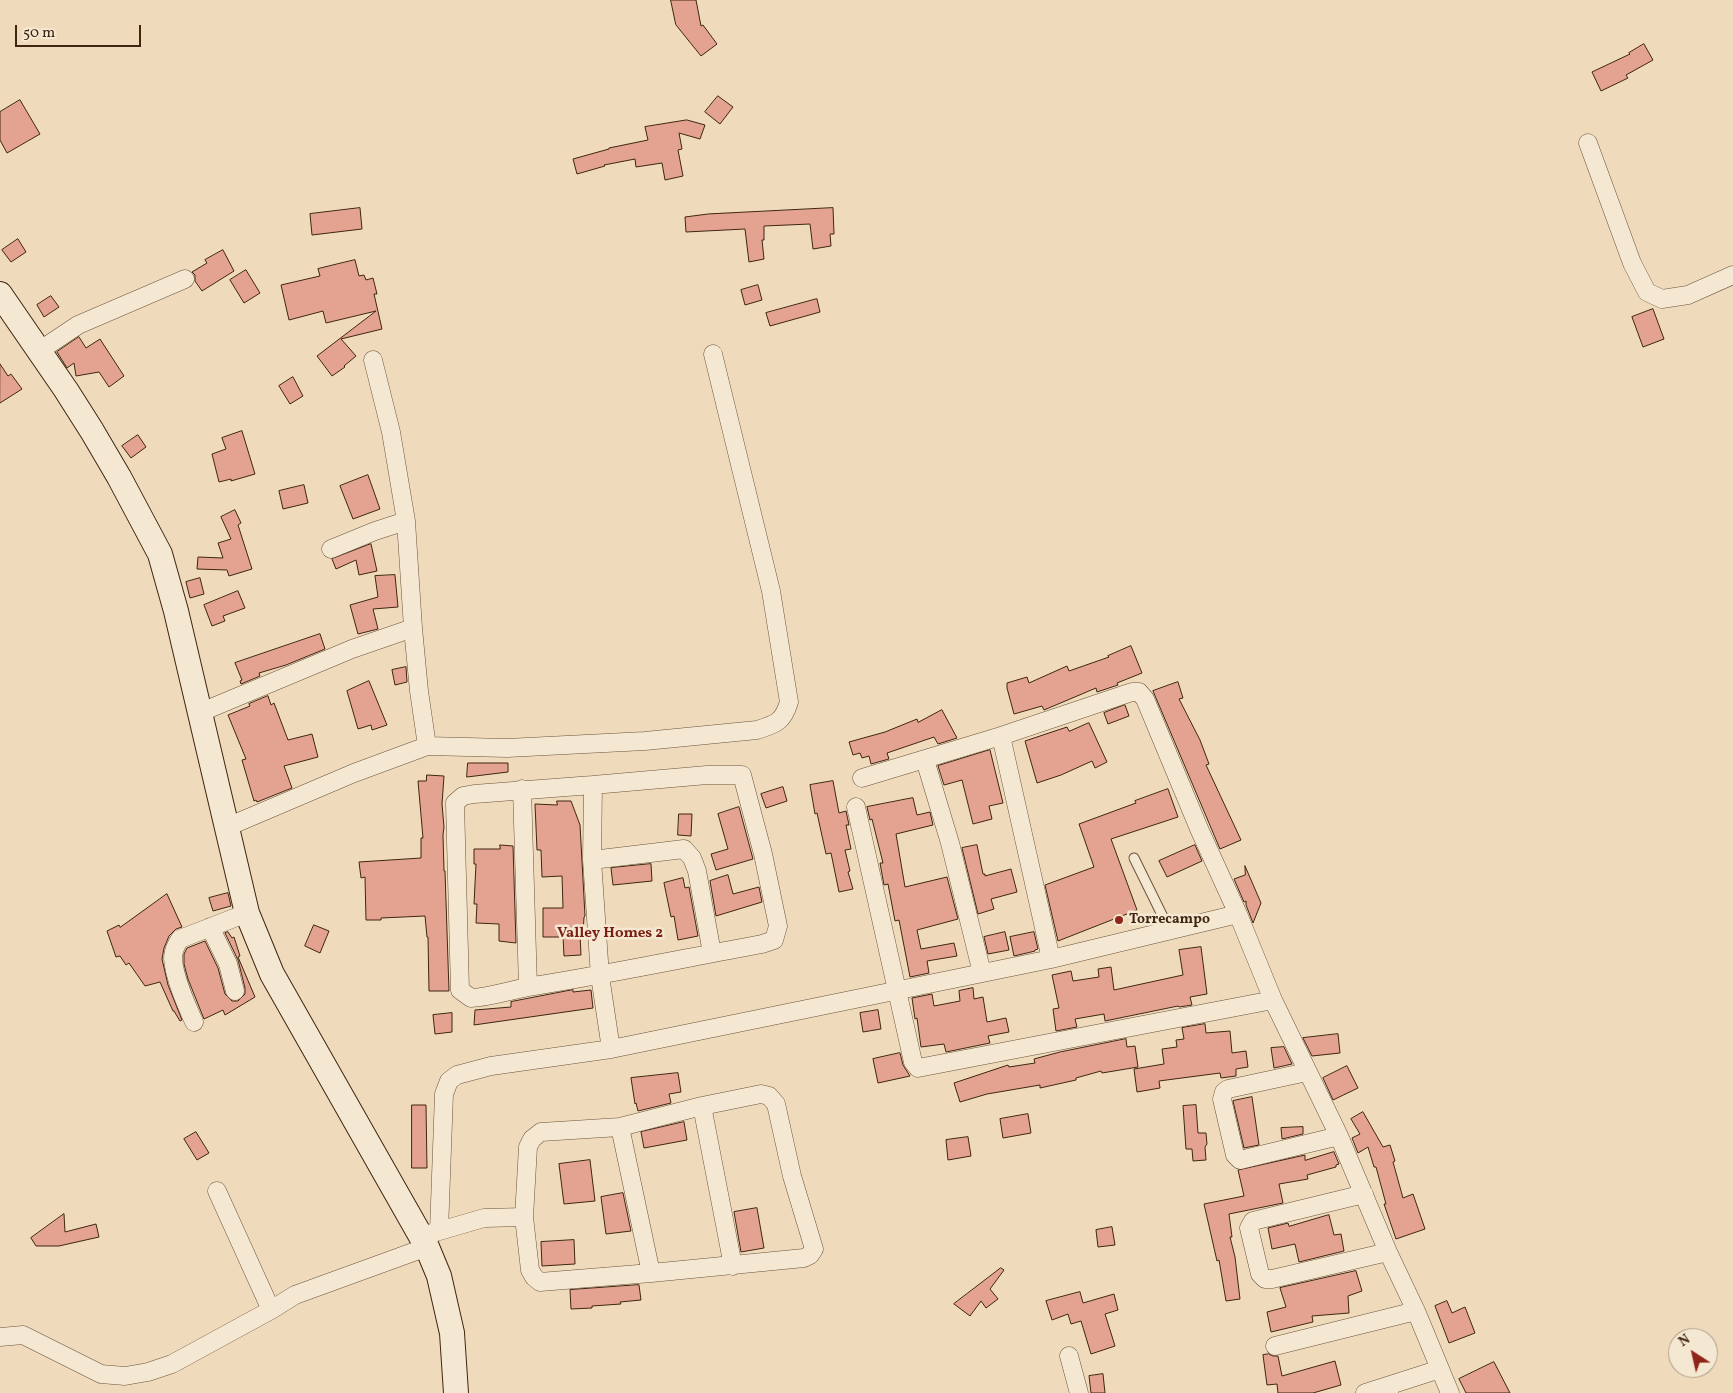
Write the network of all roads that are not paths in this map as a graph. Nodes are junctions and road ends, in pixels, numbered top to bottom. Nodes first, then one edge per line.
1 (1588, 143) dead end
2 (1733, 275) edge
3 (185, 279) dead end
4 (0, 294) edge
5 (39, 351) junction
6 (713, 354) dead end
7 (373, 360) dead end
8 (406, 522) junction
9 (331, 549) dead end
10 (413, 628) junction
11 (199, 713) junction
12 (1001, 736) junction
13 (427, 746) junction
14 (925, 760) junction
15 (862, 778) dead end
16 (592, 785) junction
17 (522, 790) junction
18 (856, 807) dead end
19 (226, 827) junction
20 (1134, 858) dead end
21 (592, 860) junction
22 (247, 913) junction
23 (1238, 914) junction
24 (210, 927) junction
25 (1169, 929) junction
26 (712, 953) junction
27 (1051, 959) junction
28 (982, 973) junction
29 (600, 976) junction
30 (528, 987) junction
31 (896, 991) junction
32 (235, 992) dead end
33 (1273, 1000) junction
34 (194, 1022) dead end
35 (611, 1049) junction
36 (1307, 1072) junction
37 (702, 1106) junction
38 (620, 1127) junction
39 (1339, 1136) junction
40 (217, 1190) dead end
41 (1364, 1194) junction
42 (524, 1217) junction
43 (429, 1238) junction
44 (1388, 1252) junction
45 (733, 1266) junction
46 (651, 1273) junction
47 (271, 1310) junction
48 (1416, 1311) junction
49 (0, 1337) edge
50 (1275, 1346) dead end
51 (1068, 1356) dead end
52 (1440, 1369) junction
53 (1388, 1390) edge
54 (456, 1393) edge
55 (1079, 1393) edge
56 (1365, 1393) edge
57 (1450, 1393) edge

1 - 2 street
3 - 5 street
4 - 5 main road
5 - 11 main road
6 - 13 street
7 - 8 street
8 - 9 street
8 - 10 street
10 - 11 street
10 - 13 street
11 - 19 main road
12 - 14 street
12 - 23 street
12 - 27 street
13 - 19 street
14 - 15 street
14 - 28 street
16 - 17 street
16 - 21 street
16 - 26 street
17 - 30 street
17 - 30 street
18 - 31 street
19 - 22 main road
20 - 25 lane
21 - 26 street
21 - 29 street
22 - 24 street
22 - 43 main road
23 - 25 street
23 - 33 street
24 - 32 street
24 - 34 street
25 - 27 street
26 - 29 street
27 - 28 street
28 - 31 street
29 - 30 street
29 - 35 street
31 - 33 street
31 - 35 street
33 - 36 street
35 - 43 street
36 - 39 street
36 - 39 street
37 - 38 street
37 - 45 street
37 - 45 street
38 - 42 street
38 - 46 street
39 - 41 street
40 - 47 street
41 - 44 street
41 - 44 street
42 - 43 street
42 - 46 street
43 - 47 street
43 - 54 main road
44 - 48 street
45 - 46 street
47 - 49 street
48 - 50 street
48 - 52 street
51 - 55 street
52 - 53 street
52 - 57 street
53 - 56 street

